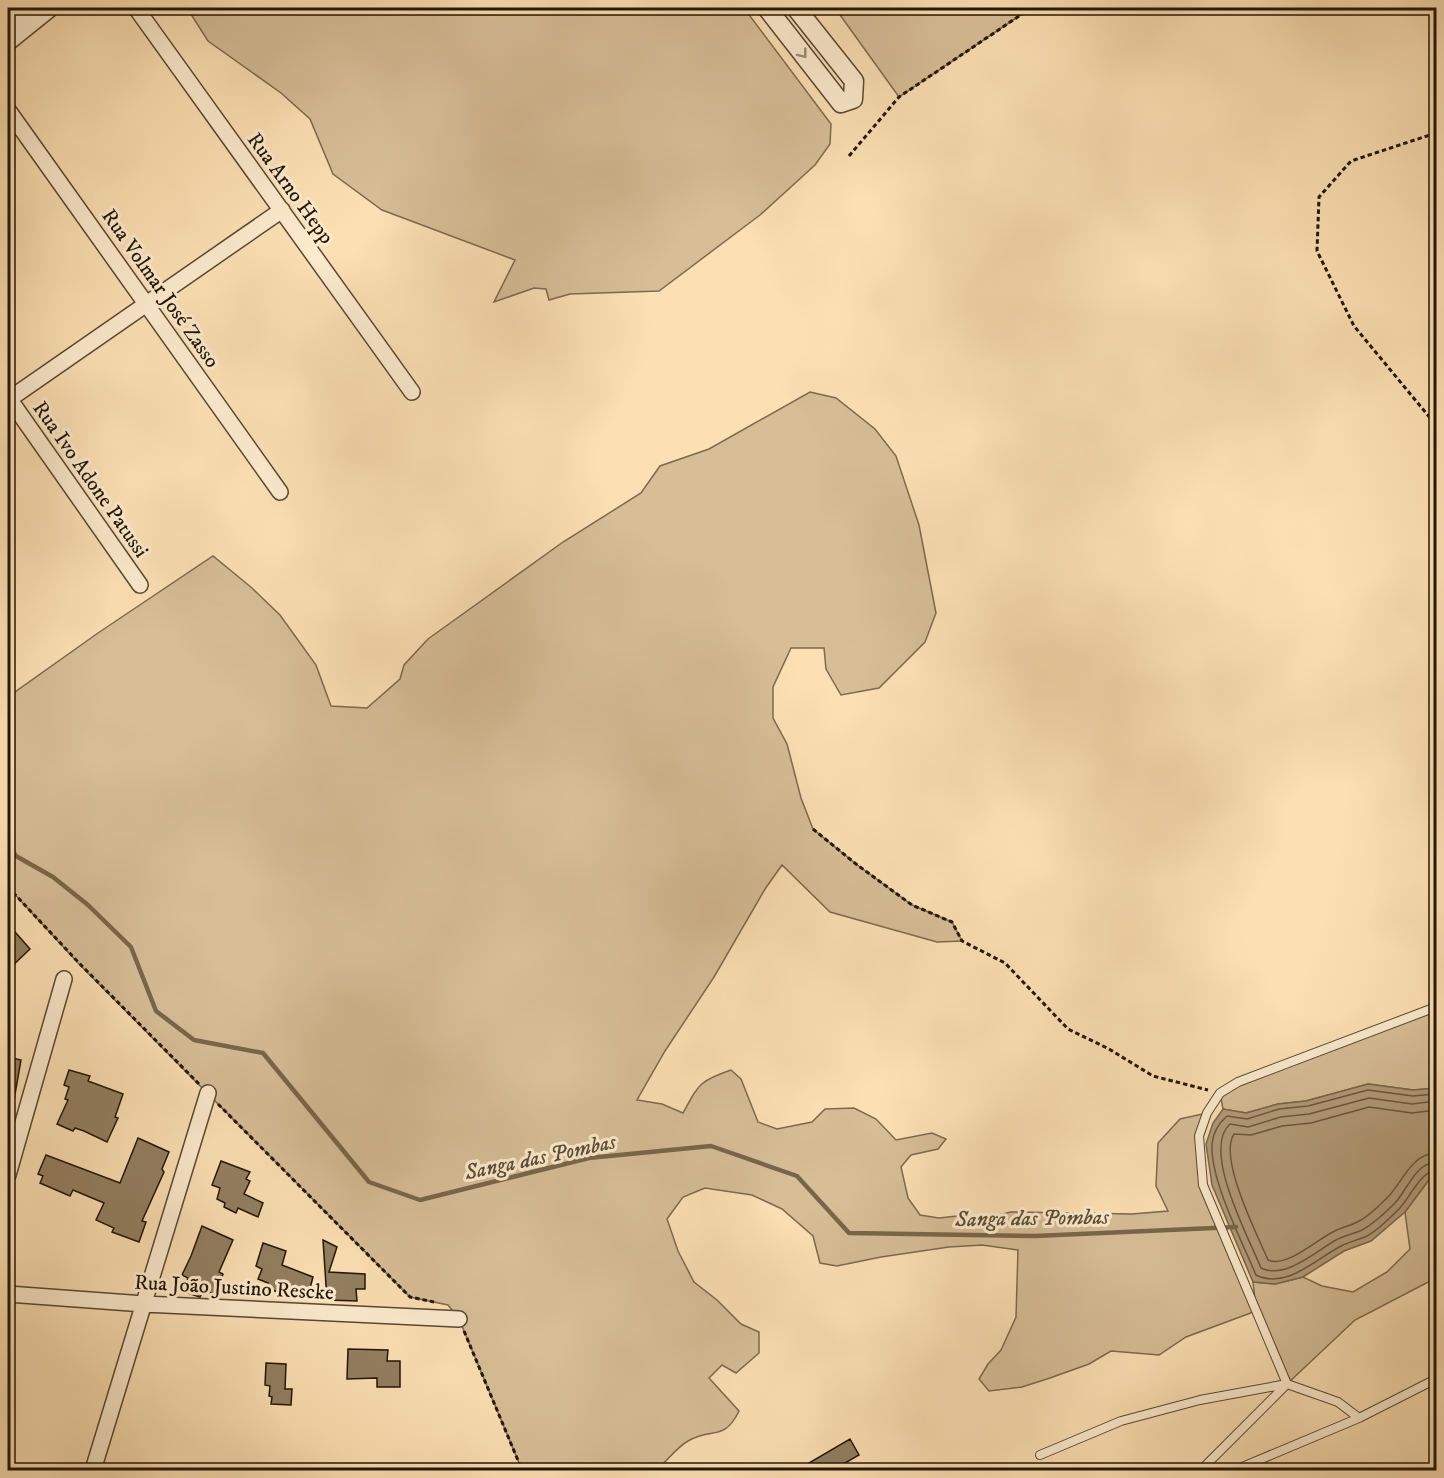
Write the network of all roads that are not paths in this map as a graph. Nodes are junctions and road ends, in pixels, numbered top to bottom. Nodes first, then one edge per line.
1 (21, 8) edge
2 (49, 8) edge
3 (136, 8) edge
4 (767, 8) edge
5 (796, 8) edge
6 (8, 18) edge
7 (8, 41) edge
8 (8, 110) edge
9 (282, 210) junction
10 (146, 304) junction
11 (412, 392) dead end
12 (8, 399) edge
13 (280, 492) dead end
14 (140, 585) dead end
15 (64, 980) dead end
16 (1437, 1007) edge
17 (207, 1093) road end
18 (8, 1175) edge
19 (8, 1294) edge
20 (144, 1305) junction
21 (459, 1319) road end
22 (1437, 1379) edge
23 (1287, 1384) junction
24 (1359, 1418) junction
25 (1040, 1455) dead end
26 (93, 1470) edge
27 (1202, 1470) edge
28 (1235, 1470) edge

1 - 6 street
2 - 7 street
3 - 9 street, Rua Arno Hepp
4 -> 5 street
8 - 10 street, Rua Volmar José Zasso
9 - 10 street
9 - 11 street, Rua Arno Hepp
10 - 12 street
10 - 13 street, Rua Volmar José Zasso
12 - 14 street, Rua Ivo Adone Patussi
15 - 18 street
16 - 23 lane
17 - 20 street
19 - 20 street, Rua João Justino Rescke
20 - 21 street, Rua João Justino Rescke
20 - 26 street
22 - 24 lane
23 - 24 lane
23 - 25 lane
23 - 27 lane
24 - 28 lane

